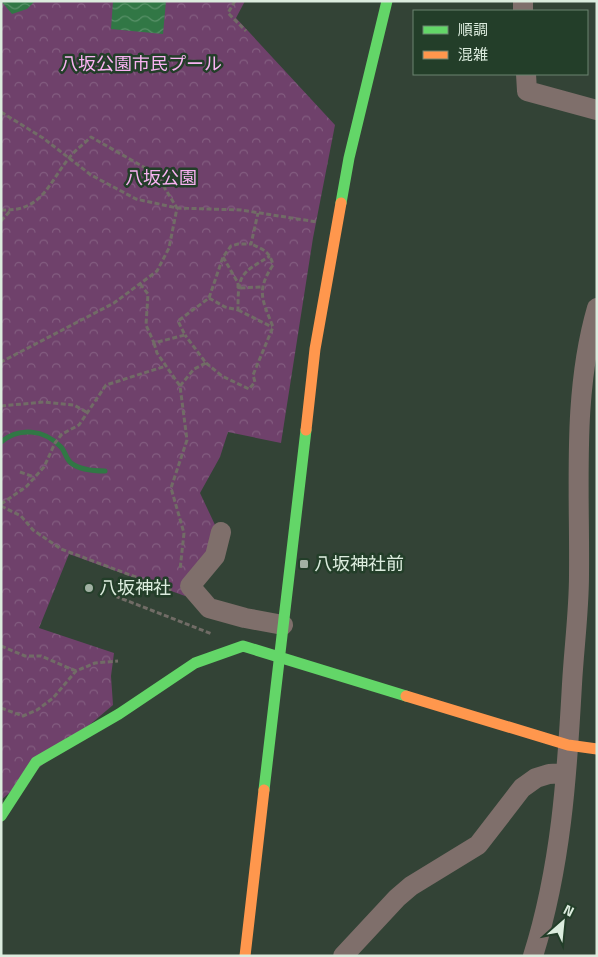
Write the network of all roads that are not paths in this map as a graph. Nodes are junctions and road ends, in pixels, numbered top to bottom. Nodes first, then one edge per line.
1 (387, 1) edge
2 (526, 75) edge
3 (597, 110) edge
4 (597, 308) edge
5 (588, 523) edge
6 (221, 532) dead end
7 (283, 625) junction
8 (279, 656) junction
9 (568, 744) junction
10 (597, 749) edge
11 (566, 773) junction
12 (1, 816) edge
13 (245, 956) edge
14 (343, 956) edge
15 (533, 956) edge

1 - 7 street
2 - 3 street
4 - 5 street
5 - 9 street
6 - 7 street
7 - 8 street
8 - 9 street
8 - 12 street
8 - 13 street
9 - 10 street
9 - 11 street
11 - 14 street
11 - 15 street

